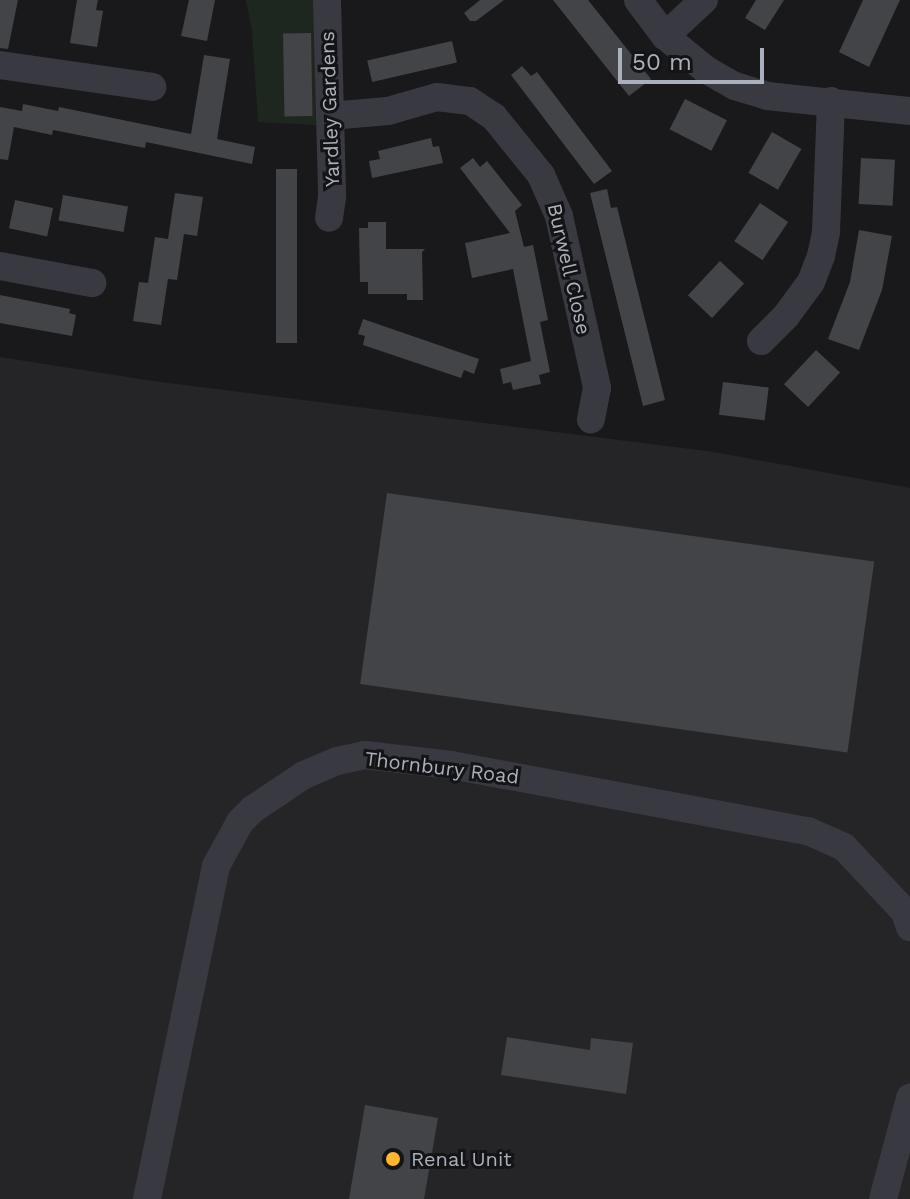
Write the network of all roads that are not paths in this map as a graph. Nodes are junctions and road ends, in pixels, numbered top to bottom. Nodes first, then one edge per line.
1 (327, 0) edge
2 (638, 0) edge
3 (704, 0) edge
4 (665, 36) junction
5 (0, 65) edge
6 (152, 87) dead end
7 (831, 101) junction
8 (907, 101) edge
9 (330, 116) junction
10 (329, 218) dead end
11 (0, 266) edge
12 (92, 283) dead end
13 (761, 341) dead end
14 (591, 419) dead end
15 (910, 927) edge
16 (910, 1098) edge
17 (147, 1199) edge
18 (883, 1199) edge

1 - 9 street, Yardley Gardens
2 - 4 street
3 - 4 street
4 - 7 street
5 - 6 street
7 - 8 street
7 - 13 street
9 - 10 street, Yardley Gardens
9 - 14 street, Burwell Close
11 - 12 street
15 - 17 street, Thornbury Road
16 - 18 street

